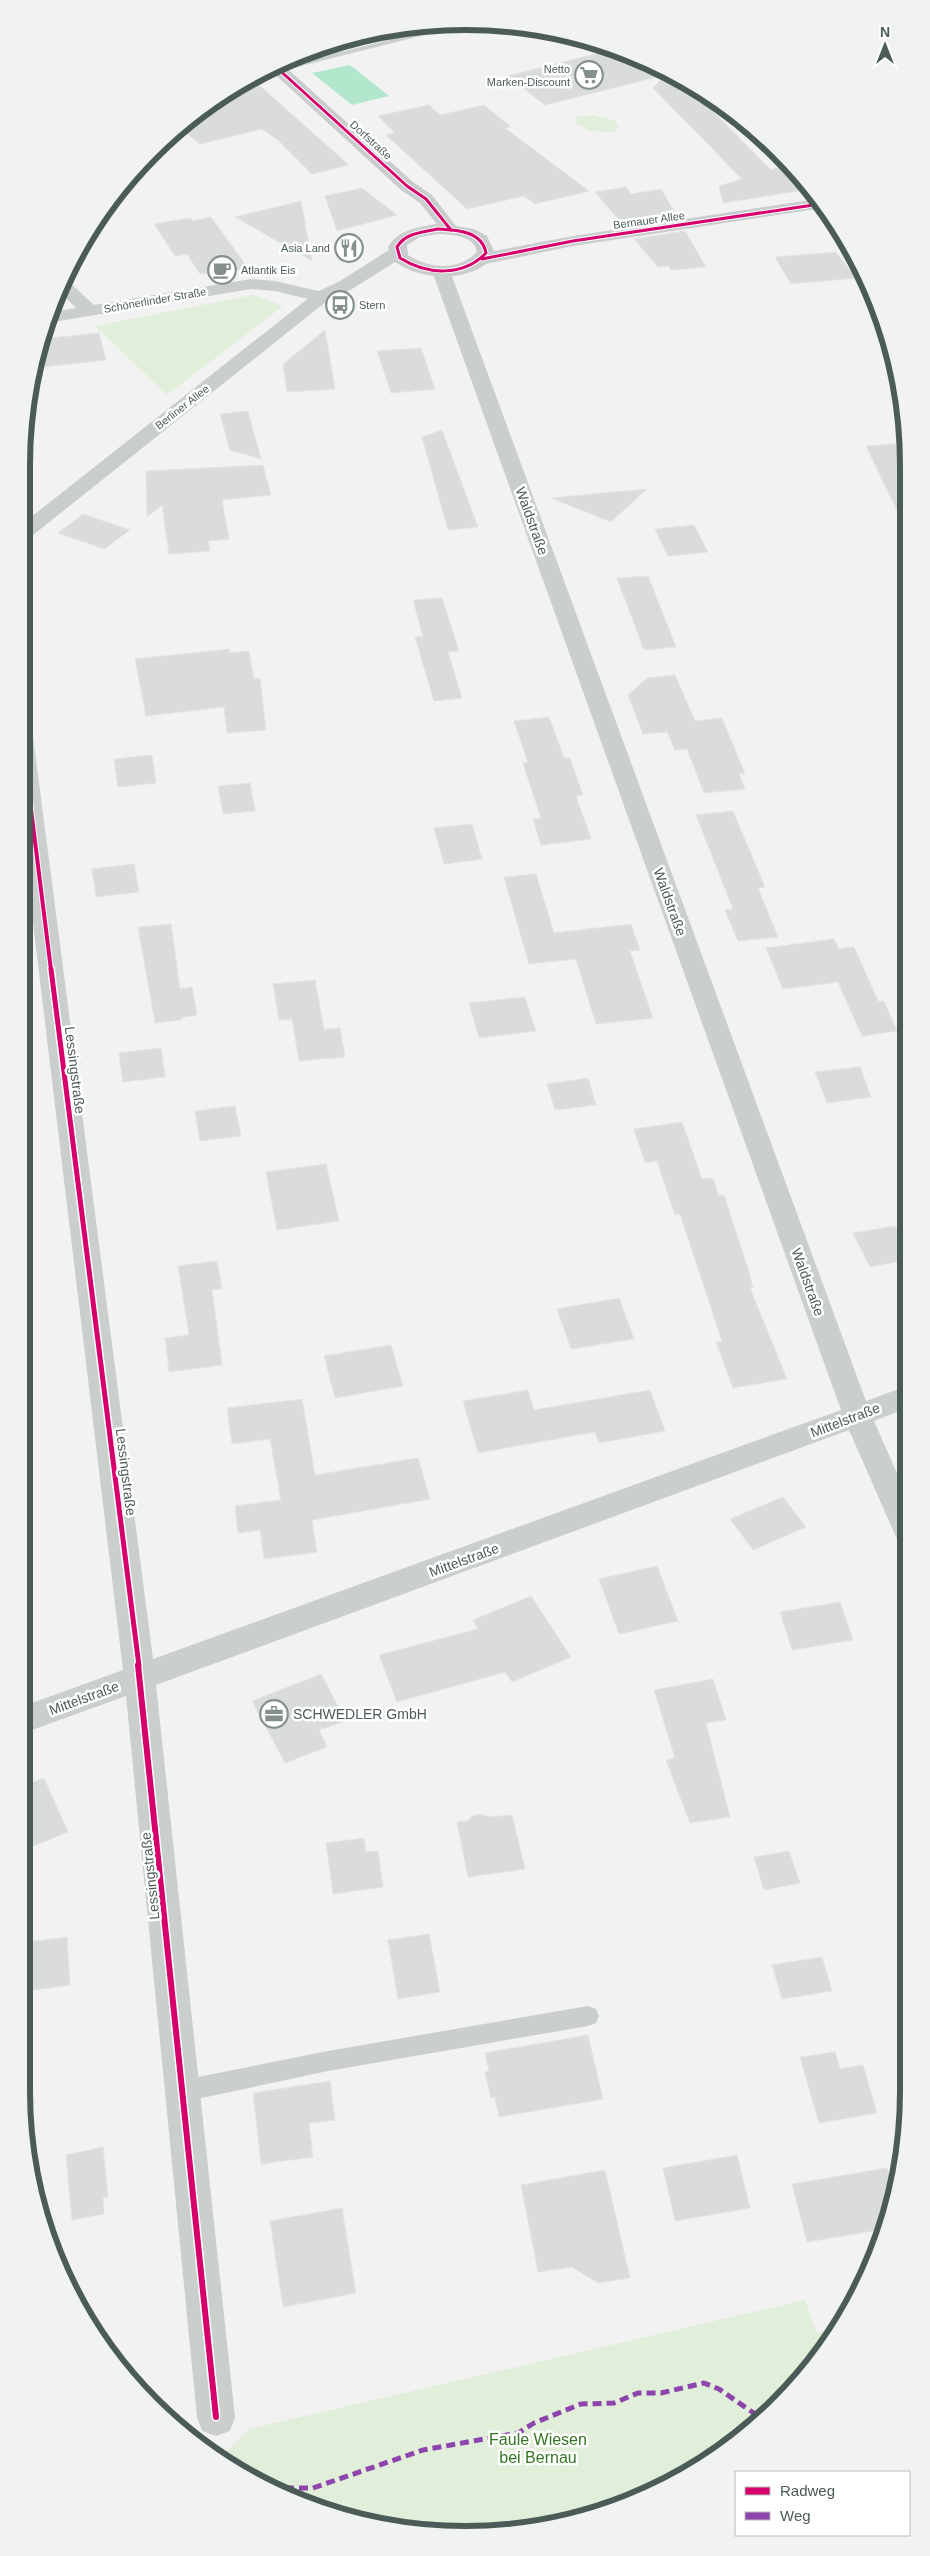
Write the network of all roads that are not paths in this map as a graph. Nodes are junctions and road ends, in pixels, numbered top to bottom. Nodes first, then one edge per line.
1 (430, 32) edge
2 (302, 62) edge
3 (280, 72) edge
4 (407, 186) junction
5 (814, 205) edge
6 (451, 230) junction
7 (415, 234) junction
8 (477, 237) junction
9 (573, 241) junction
10 (397, 253) junction
11 (482, 259) junction
12 (414, 266) junction
13 (441, 271) junction
14 (346, 285) junction
15 (67, 290) edge
16 (321, 297) junction
17 (90, 311) junction
18 (56, 317) edge
19 (30, 527) edge
20 (30, 801) edge
21 (900, 1400) edge
22 (858, 1415) junction
23 (900, 1511) edge
24 (140, 1678) junction
25 (30, 1718) edge
26 (588, 2016) dead end
27 (183, 2091) junction
28 (216, 2417) dead end

1 - 2 lane
3 - 4 main road, Dorfstraße
4 - 6 main road, Dorfstraße
4 - 7 main road, Dorfstraße
5 - 9 main road, Bernauer Allee
6 - 7 main road
6 - 8 main road, Bernauer Allee
7 - 10 main road, Berliner Allee
8 - 9 main road, Bernauer Allee
8 - 11 main road
9 - 11 main road, Bernauer Allee
10 - 12 main road
10 - 14 main road, Berliner Allee
11 - 13 main road, Bernauer Allee
12 - 13 main road, Bernauer Allee
12 - 14 main road, Berliner Allee
13 - 22 street, Waldstraße
14 - 16 main road, Berliner Allee
15 - 17 street
16 - 17 street, Schönerlinder Straße
16 - 19 main road, Berliner Allee
17 - 18 street, Schönerlinder Straße
20 - 24 street, Lessingstraße
21 - 22 street, Mittelstraße
22 - 23 street, Waldstraße
22 - 24 street, Mittelstraße
24 - 25 street, Mittelstraße
24 - 27 street, Lessingstraße
26 - 27 lane
27 - 28 street, Lessingstraße

